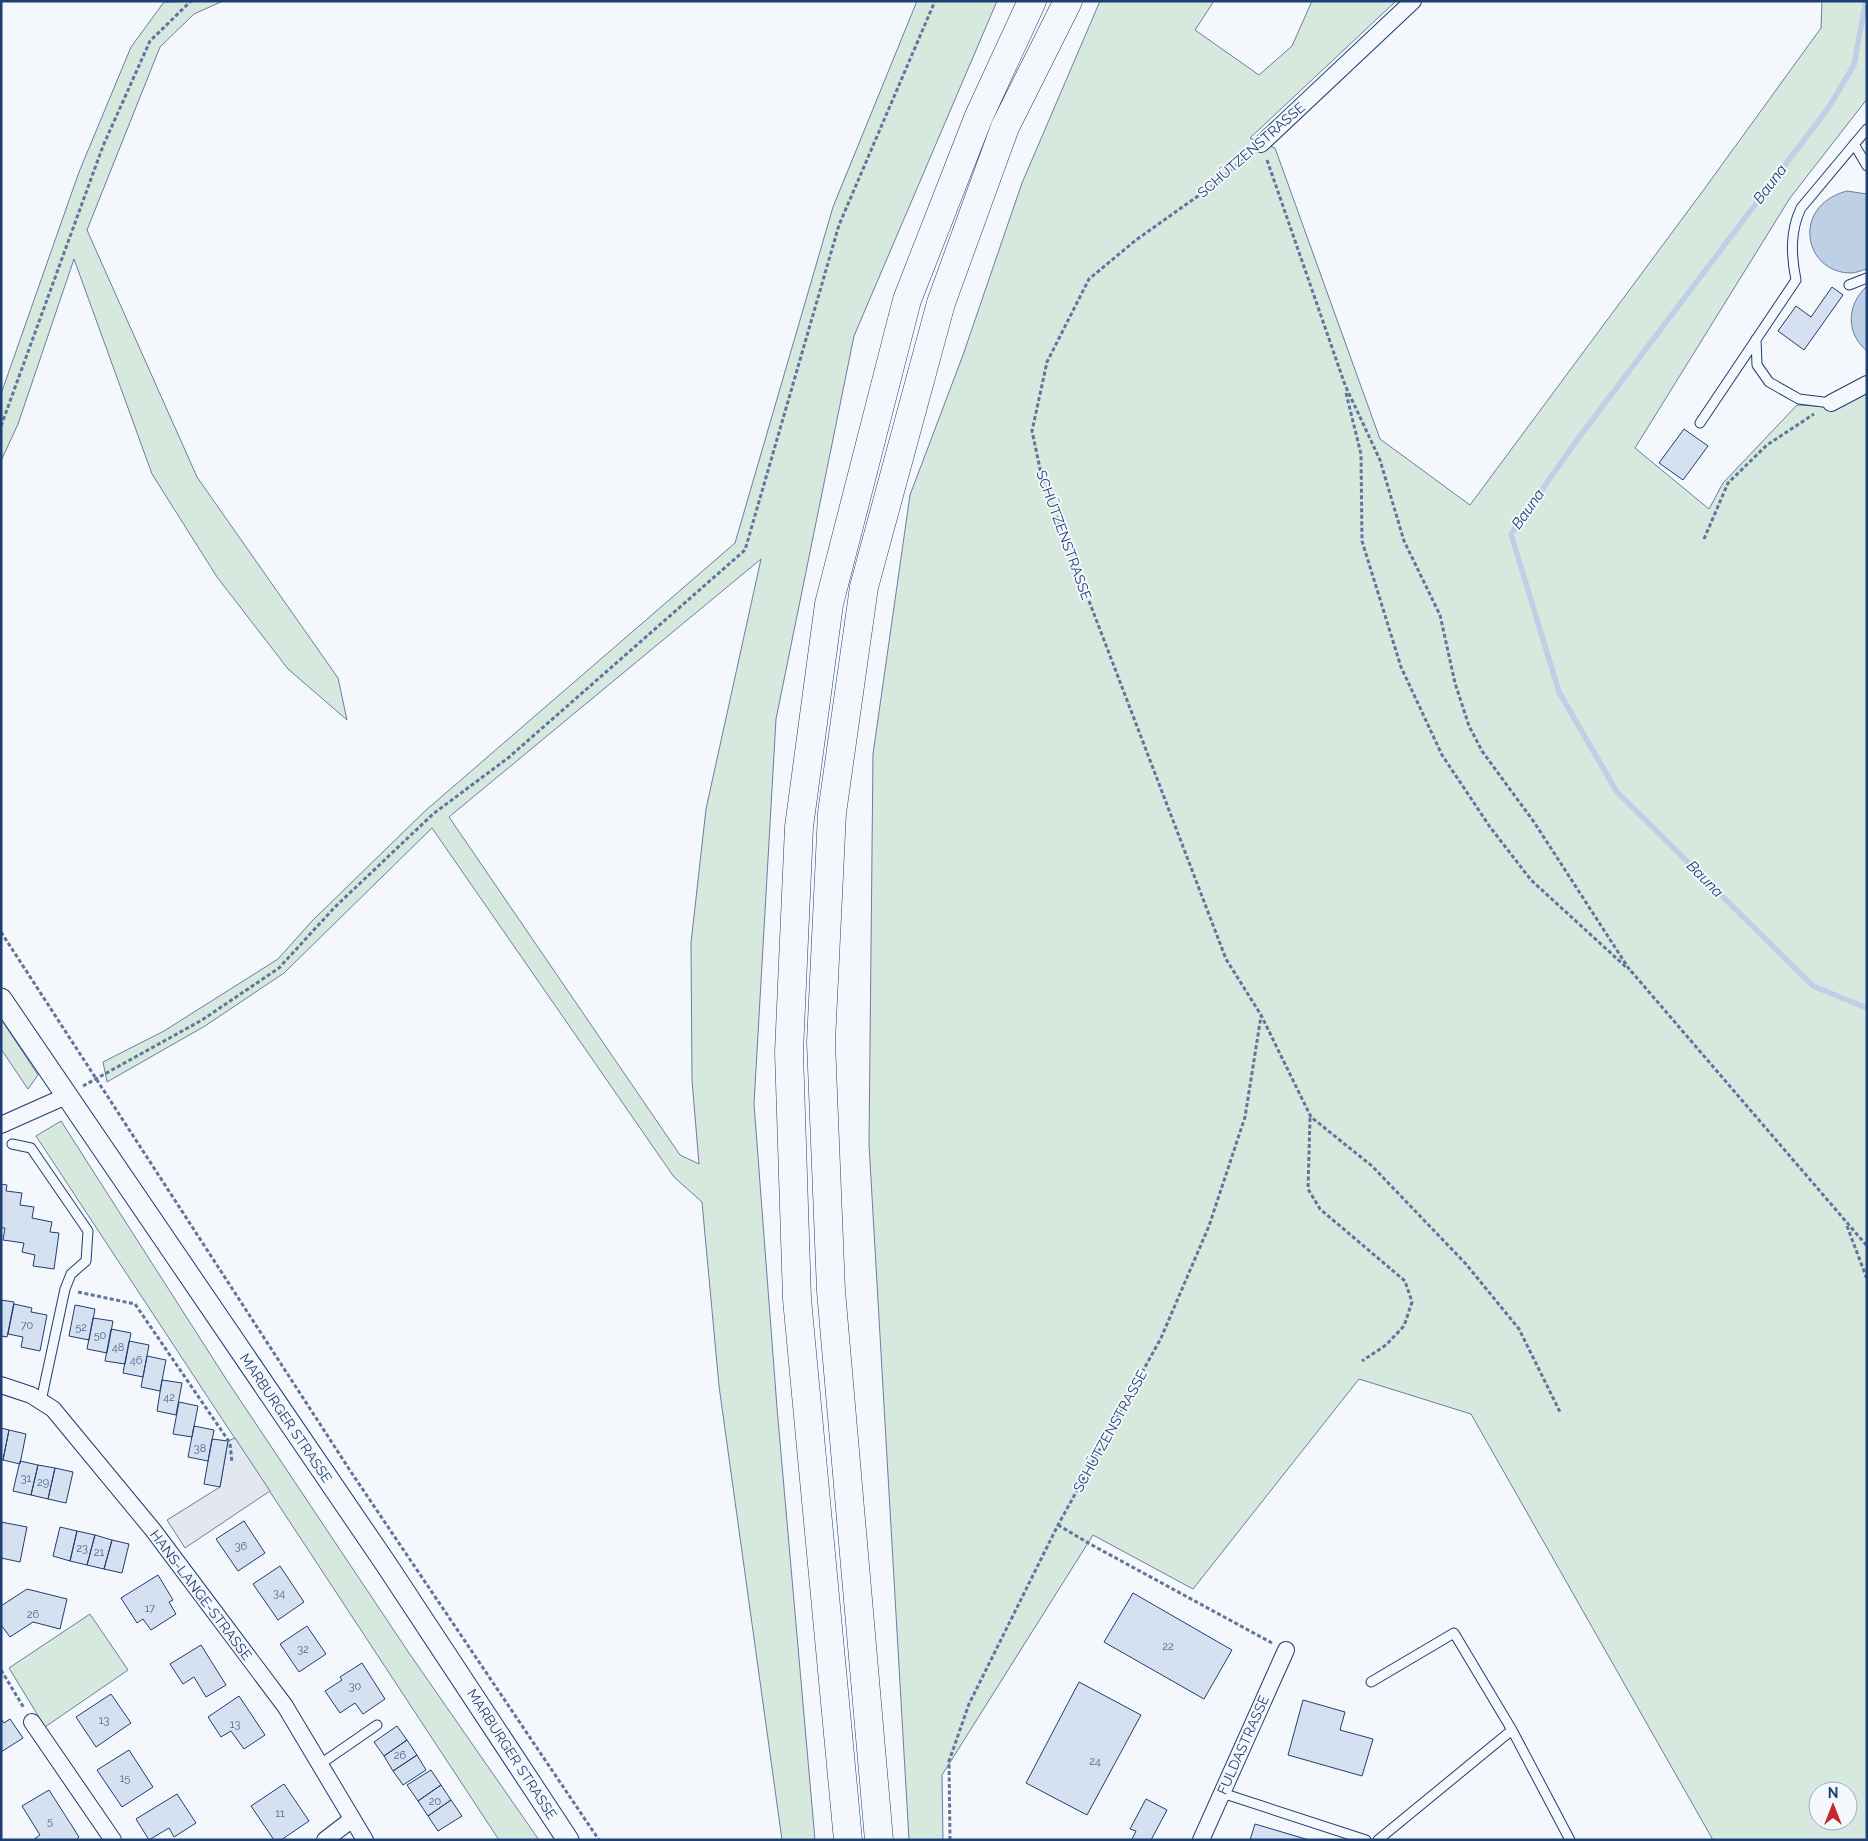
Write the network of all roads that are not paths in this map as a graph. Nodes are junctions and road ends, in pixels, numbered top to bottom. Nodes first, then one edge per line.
1 (1032, 1) edge
2 (1068, 1) edge
3 (1413, 1) edge
4 (1867, 129) edge
5 (1261, 144) road end
6 (1854, 144) junction
7 (1867, 166) edge
8 (1867, 278) edge
9 (1849, 285) dead end
10 (1756, 339) junction
11 (1867, 384) edge
12 (1831, 402) joint
13 (1700, 423) dead end
14 (1, 999) edge
15 (66, 1096) junction
16 (1, 1125) edge
17 (12, 1144) dead end
18 (1, 1385) edge
19 (41, 1402) junction
20 (1286, 1650) road end
21 (1371, 1682) dead end
22 (32, 1722) road end
23 (377, 1725) dead end
24 (1512, 1730) junction
25 (319, 1765) junction
26 (1222, 1793) junction
27 (351, 1820) junction
28 (113, 1840) edge
29 (325, 1840) edge
30 (365, 1840) edge
31 (568, 1840) edge
32 (848, 1840) edge
33 (879, 1840) edge
34 (1201, 1840) edge
35 (1366, 1840) edge
36 (1378, 1840) edge
37 (1570, 1840) edge

1 - 32 highway
2 - 33 highway
3 - 5 street, SCHÜTZENSTRASSE
4 - 6 lane
6 - 7 lane
6 - 10 lane
8 - 9 lane
10 - 12 lane
10 - 13 lane
11 - 12 street
14 - 15 street, MARBURGER STRASSE
15 - 16 street
15 - 31 street, MARBURGER STRASSE
17 - 19 lane
18 - 19 street, HANS-LANGE-STRASSE
19 - 25 street, HANS-LANGE-STRASSE
20 - 26 street, FULDASTRASSE
21 - 24 lane
22 - 28 street
23 - 25 lane
24 - 36 lane
24 - 37 lane
25 - 27 street, HANS-LANGE-STRASSE
26 - 34 street, FULDASTRASSE
26 - 35 lane
27 - 29 street
27 - 30 street, HANS-LANGE-STRASSE

